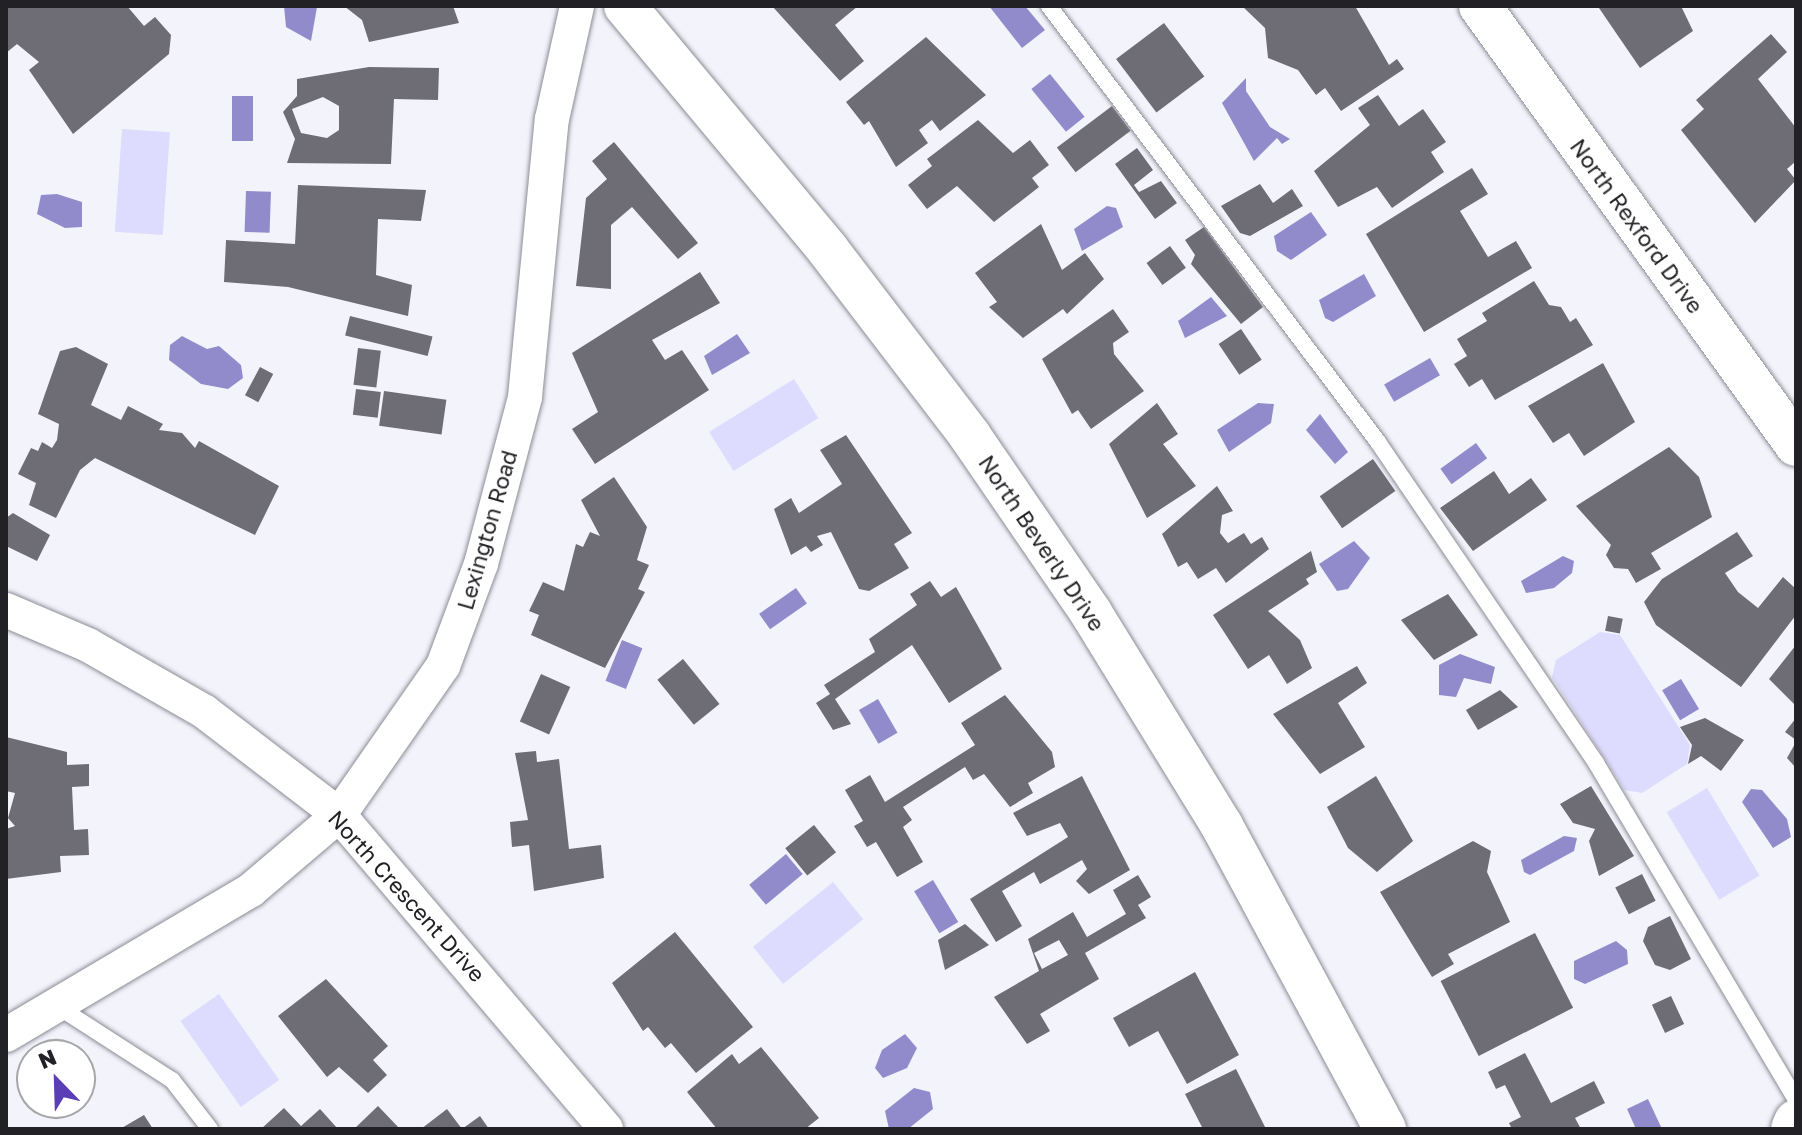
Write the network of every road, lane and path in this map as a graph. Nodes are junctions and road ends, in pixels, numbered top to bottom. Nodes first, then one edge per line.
1 (577, 6) edge
2 (625, 6) edge
3 (1049, 6) edge
4 (1480, 6) edge
5 (1796, 445) edge
6 (6, 610) edge
7 (339, 815) junction
8 (57, 1006) junction
9 (6, 1035) edge
10 (1796, 1100) edge
11 (1796, 1122) edge
12 (210, 1129) edge
13 (606, 1129) edge
14 (1385, 1129) edge
15 (1793, 1129) edge

1 - 7 street, Lexington Road
2 - 14 street, North Beverly Drive
3 - 10 lane
4 - 5 street, North Rexford Drive
6 - 7 street, North Crescent Drive
7 - 8 street, Lexington Road
7 - 13 street, North Crescent Drive
8 - 9 street, Lexington Road
8 - 12 lane
11 - 15 main road

